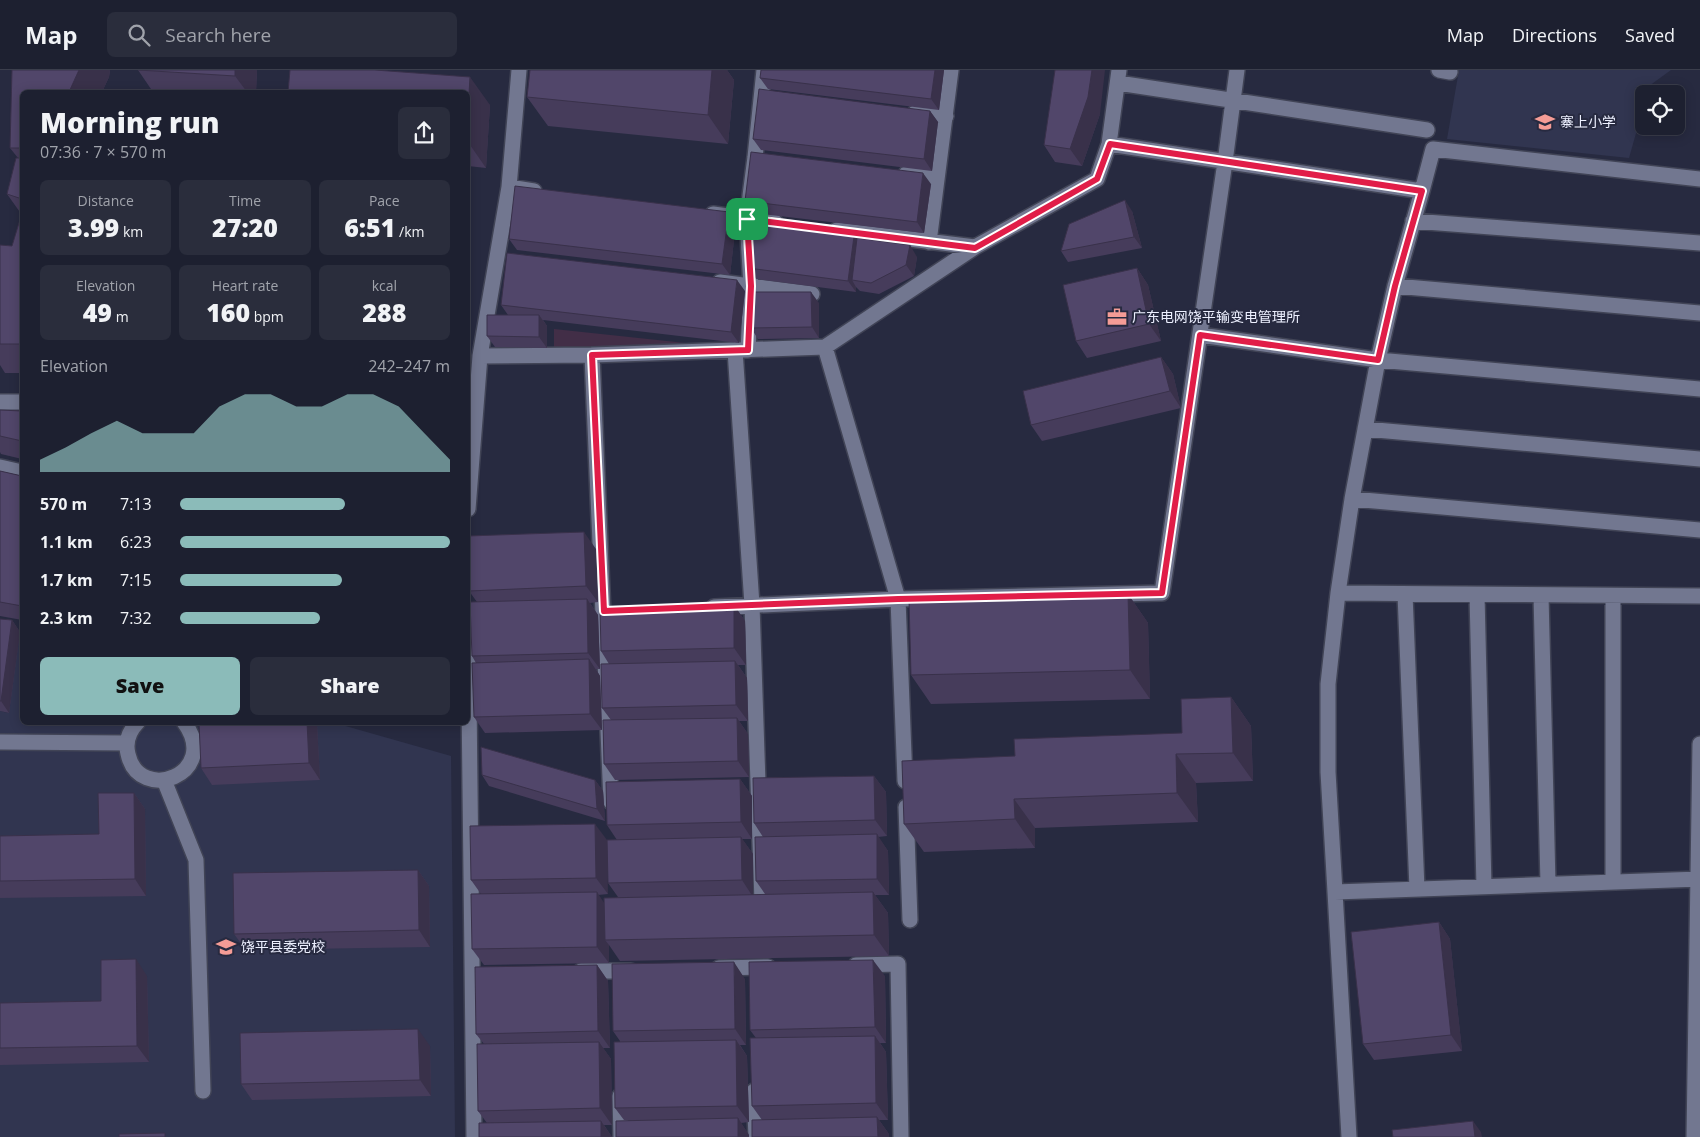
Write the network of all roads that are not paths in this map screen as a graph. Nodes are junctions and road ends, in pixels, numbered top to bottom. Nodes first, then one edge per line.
1 (519, 70) edge
2 (764, 70) edge
3 (951, 70) edge
4 (1237, 70) edge
5 (1118, 77) edge
6 (1233, 101) junction
7 (897, 111) edge
8 (946, 116) junction
9 (1428, 130) dead end
10 (1110, 144) junction
11 (1225, 162) junction
12 (890, 172) edge
13 (937, 178) junction
14 (1700, 179) edge
15 (509, 188) junction
16 (1422, 191) junction
17 (547, 192) edge
18 (699, 212) edge
19 (747, 219) junction
20 (1413, 221) junction
21 (785, 224) edge
22 (824, 228) edge
23 (929, 242) junction
24 (1700, 243) edge
25 (975, 248) junction
26 (702, 280) edge
27 (751, 286) junction
28 (1395, 286) junction
29 (812, 294) edge
30 (1700, 313) edge
31 (1200, 335) junction
32 (825, 347) junction
33 (742, 350) junction
34 (592, 355) junction
35 (480, 356) junction
36 (1378, 360) junction
37 (1700, 389) edge
38 (0, 402) edge
39 (20, 402) edge
40 (471, 411) edge
41 (1365, 429) junction
42 (470, 444) edge
43 (1700, 459) edge
44 (0, 467) edge
45 (20, 472) edge
46 (1352, 499) junction
47 (1700, 530) edge
48 (1338, 593) junction
49 (1405, 594) junction
50 (1477, 595) junction
51 (1541, 595) junction
52 (1614, 596) junction
53 (1700, 596) edge
54 (898, 599) junction
55 (752, 605) junction
56 (702, 607) edge
57 (584, 611) edge
58 (609, 611) junction
59 (470, 613) edge
60 (487, 614) edge
61 (470, 693) edge
62 (136, 725) edge
63 (186, 725) edge
64 (0, 742) edge
65 (127, 743) junction
66 (1700, 744) edge
67 (164, 780) junction
68 (1700, 789) edge
69 (612, 816) edge
70 (1699, 879) edge
71 (1613, 882) junction
72 (1548, 884) junction
73 (1484, 887) junction
74 (1417, 889) junction
75 (1335, 892) junction
76 (762, 902) edge
77 (910, 920) dead end
78 (839, 966) edge
79 (780, 967) edge
80 (703, 969) edge
81 (646, 970) edge
82 (569, 971) edge
83 (1698, 1028) edge
84 (754, 1077) edge
85 (620, 1078) edge
86 (203, 1091) dead end
87 (474, 1137) edge
88 (621, 1137) edge
89 (756, 1137) edge
90 (901, 1137) edge
91 (1349, 1137) edge
92 (1694, 1137) edge

1 - 15 street
2 - 19 street
3 - 8 street
4 - 6 street
5 - 6 street
5 - 10 street
6 - 9 street
6 - 11 street
7 - 8 street
8 - 13 street
10 - 11 street
10 - 25 street
11 - 16 street
11 - 31 street
12 - 13 street
13 - 23 street
14 - 16 street
15 - 17 street
15 - 35 street
16 - 20 street
18 - 19 street
19 - 21 street
19 - 27 street
20 - 24 street
20 - 28 street
22 - 23 street
23 - 25 street
25 - 32 street
26 - 27 street
27 - 29 street
27 - 33 street
28 - 30 street
28 - 36 street
31 - 36 street
31 - 54 street
32 - 33 street
32 - 54 street
33 - 34 street
33 - 55 street
34 - 35 street
34 - 58 street
35 - 40 street
36 - 37 street
36 - 41 street
38 - 39 street
40 - 42 street
41 - 43 street
41 - 46 street
44 - 45 street
46 - 47 street
46 - 48 street
48 - 49 street
48 - 75 street
49 - 50 street
49 - 74 street
50 - 51 street
50 - 73 street
51 - 52 street
51 - 72 street
52 - 53 street
52 - 71 street
54 - 55 street
54 - 77 street
55 - 56 street
55 - 76 street
57 - 58 street
58 - 69 street
59 - 60 street
61 - 87 street
62 - 65 street
63 - 67 street
64 - 65 street
65 - 67 street
66 - 68 street
67 - 86 street
68 - 70 street
70 - 71 street
70 - 83 street
71 - 72 street
72 - 73 street
73 - 74 street
74 - 75 street
75 - 91 street
78 - 90 street
79 - 80 street
81 - 82 street
83 - 92 street
84 - 89 street
85 - 88 street

